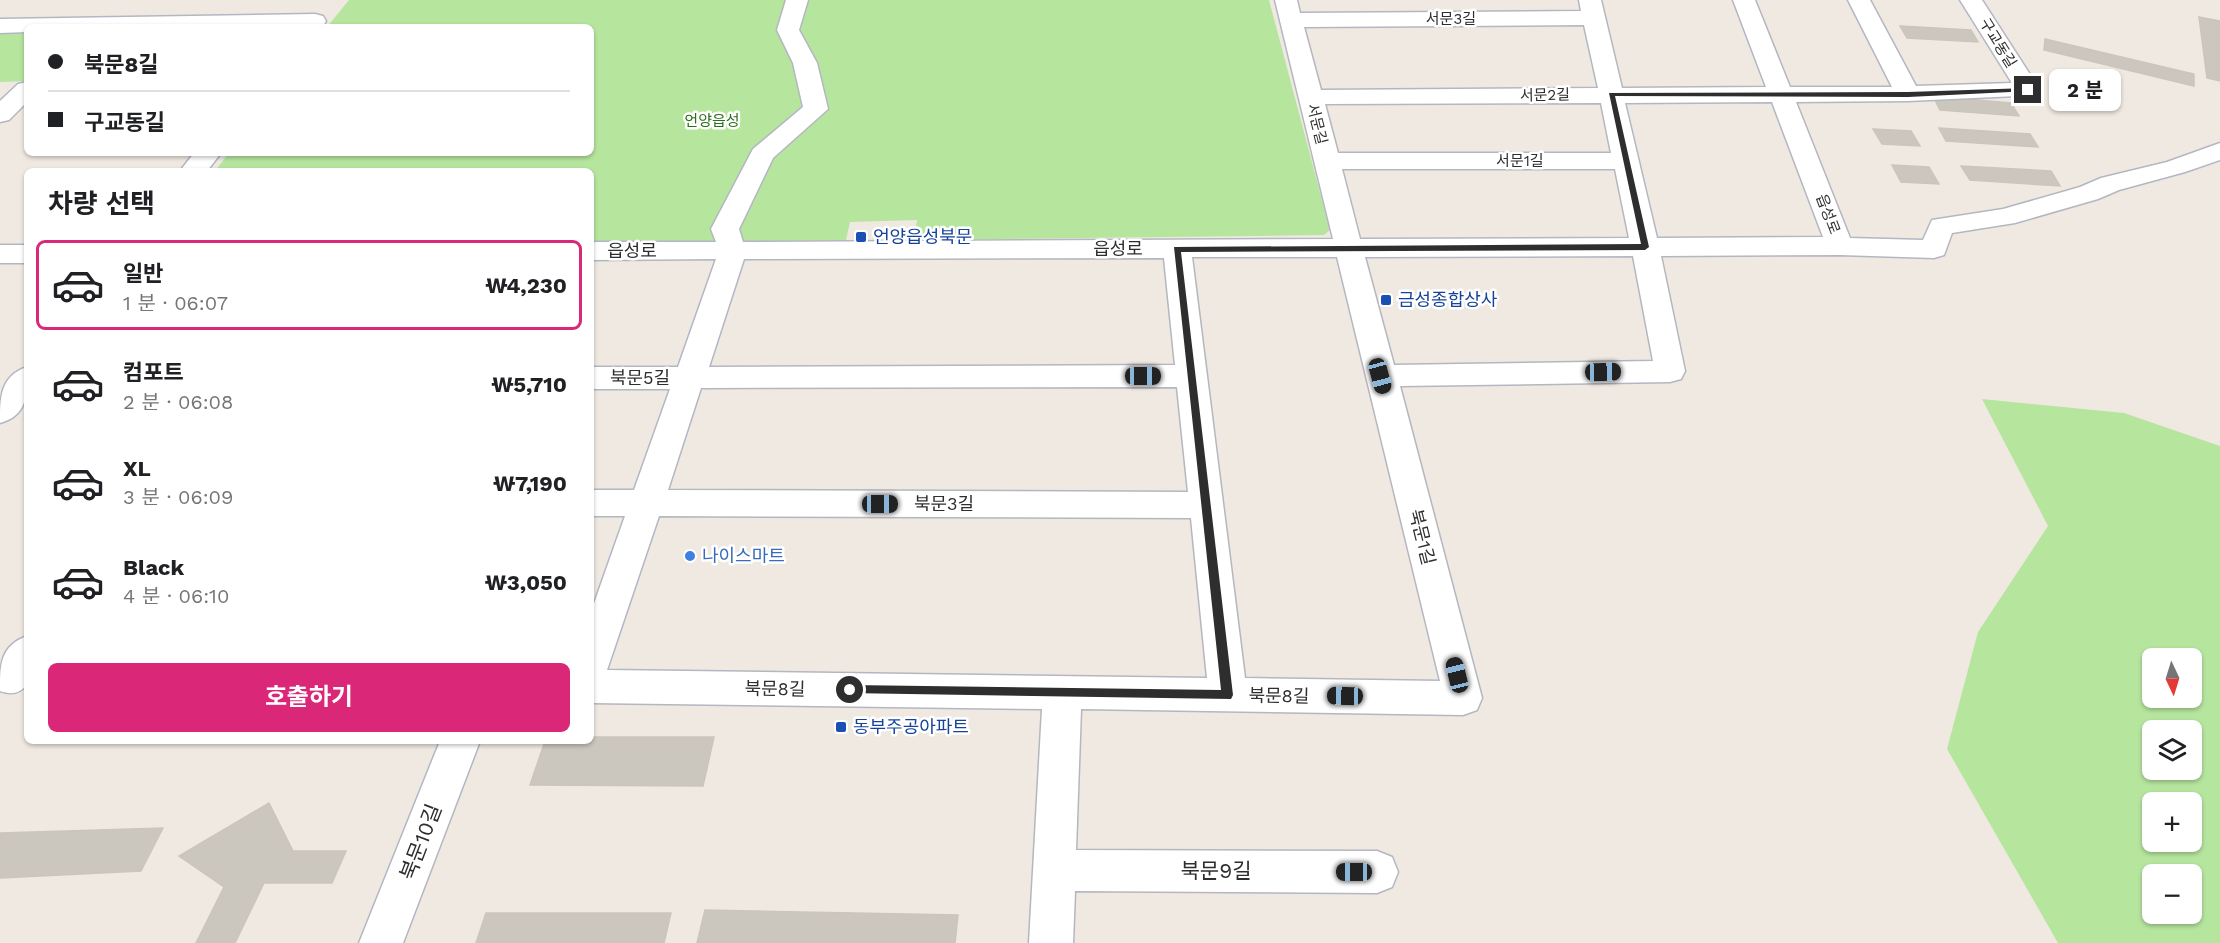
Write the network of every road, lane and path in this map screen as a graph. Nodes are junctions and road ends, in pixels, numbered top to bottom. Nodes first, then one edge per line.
1 (121, 0) edge
2 (797, 0) edge
3 (1744, 0) edge
4 (1859, 0) edge
5 (1971, 0) edge
6 (1592, 9) edge
7 (1288, 10) edge
8 (318, 18) edge
9 (96, 24) edge
10 (150, 24) edge
11 (0, 26) edge
12 (24, 26) edge
13 (0, 86) edge
14 (24, 87) edge
15 (24, 90) edge
16 (1780, 93) junction
17 (1611, 94) junction
18 (1908, 94) junction
19 (1310, 97) junction
20 (0, 115) edge
21 (2220, 151) edge
22 (206, 156) edge
23 (1326, 161) junction
24 (1626, 161) junction
25 (196, 168) edge
26 (1840, 246) junction
27 (1645, 247) junction
28 (1348, 248) junction
29 (1177, 249) junction
30 (594, 251) edge
31 (733, 251) junction
32 (0, 254) edge
33 (24, 254) edge
34 (0, 376) edge
35 (1191, 376) junction
36 (1380, 376) junction
37 (24, 377) edge
38 (594, 378) edge
39 (690, 378) junction
40 (24, 381) edge
41 (0, 412) edge
42 (594, 503) edge
43 (647, 503) junction
44 (1206, 506) junction
45 (594, 656) edge
46 (594, 686) edge
47 (1062, 693) junction
48 (1227, 695) junction
49 (1463, 698) joint
50 (459, 744) edge
51 (1055, 870) junction
52 (1377, 872) dead end
53 (381, 943) edge
54 (1051, 943) edge

1 - 9 street
2 - 31 street
3 - 16 street, 읍성로
4 - 18 street
5 - 18 street, 구교동길
6 - 7 street, 서문3길
6 - 17 street
7 - 19 street, 서문길
8 - 10 street
11 - 12 street
13 - 14 street
15 - 20 street
16 - 17 street, 서문2길
16 - 18 street, 구교동길
16 - 26 street, 읍성로
17 - 19 street, 서문2길
17 - 24 street
19 - 23 street, 서문길
21 - 26 street
22 - 25 street
23 - 24 street, 서문1길
23 - 28 street, 서문길
24 - 27 street
26 - 27 street, 읍성로
27 - 28 street, 읍성로
27 - 36 street
28 - 29 street, 읍성로
28 - 36 street, 북문1길
29 - 31 street, 읍성로
29 - 35 street
30 - 31 street, 읍성로
31 - 39 street
32 - 33 street
34 - 37 street
35 - 39 street
35 - 44 street
36 - 49 street, 북문1길
38 - 39 street, 북문5길
39 - 43 street
40 - 41 street
42 - 43 street
43 - 44 street, 북문3길
43 - 45 street
44 - 48 street
46 - 47 street, 북문8길
47 - 48 street, 북문8길
47 - 51 street
48 - 49 street, 북문8길
50 - 53 street, 북문10길
51 - 52 street, 북문9길
51 - 54 street

